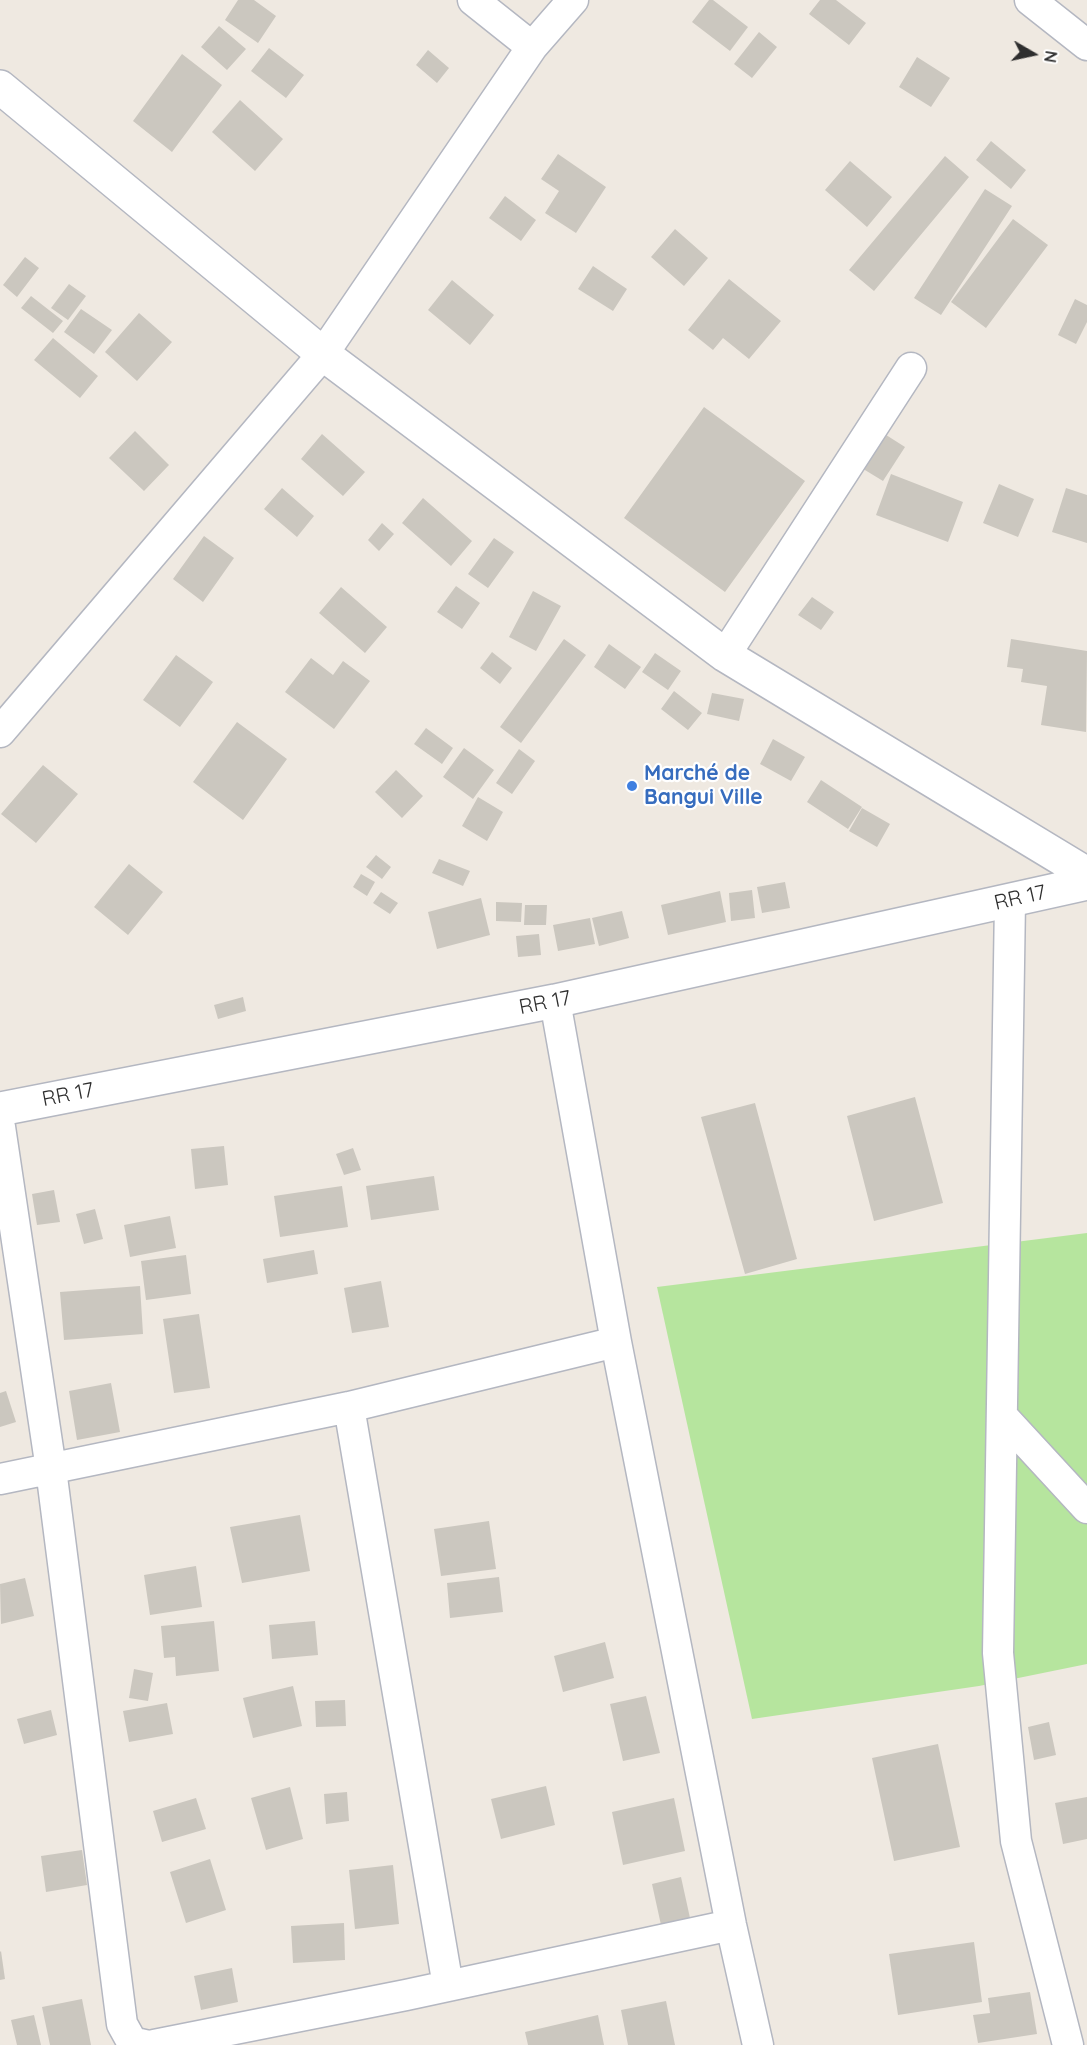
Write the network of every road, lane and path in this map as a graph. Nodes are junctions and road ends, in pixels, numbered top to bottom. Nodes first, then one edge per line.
1 (473, 0) edge
2 (573, 0) edge
3 (1030, 0) edge
4 (1087, 45) edge
5 (532, 47) junction
6 (0, 87) edge
7 (323, 354) junction
8 (911, 368) dead end
9 (725, 655) junction
10 (0, 732) edge
11 (1087, 874) edge
12 (1087, 883) edge
13 (1010, 901) junction
14 (555, 1001) junction
15 (0, 1109) edge
16 (0, 1127) edge
17 (616, 1342) junction
18 (350, 1407) junction
19 (1003, 1418) junction
20 (51, 1469) junction
21 (0, 1479) edge
22 (1087, 1508) edge
23 (731, 1925) junction
24 (448, 1986) junction
25 (145, 2045) edge
26 (154, 2045) edge
27 (758, 2045) edge
28 (1068, 2045) edge

1 - 5 street
2 - 5 street
3 - 4 street
5 - 7 street
6 - 7 street
7 - 9 street
7 - 10 street
8 - 9 street
9 - 11 street
12 - 13 street, RR 17 / RR 17
13 - 14 street, RR 17 / RR 17
13 - 19 street
14 - 15 street, RR 17 / RR 17
14 - 17 street
16 - 20 street
17 - 18 street
17 - 23 street
18 - 20 street
18 - 24 street
19 - 22 street
19 - 28 street
20 - 21 street
20 - 25 street
23 - 24 street
23 - 27 street
24 - 26 street

